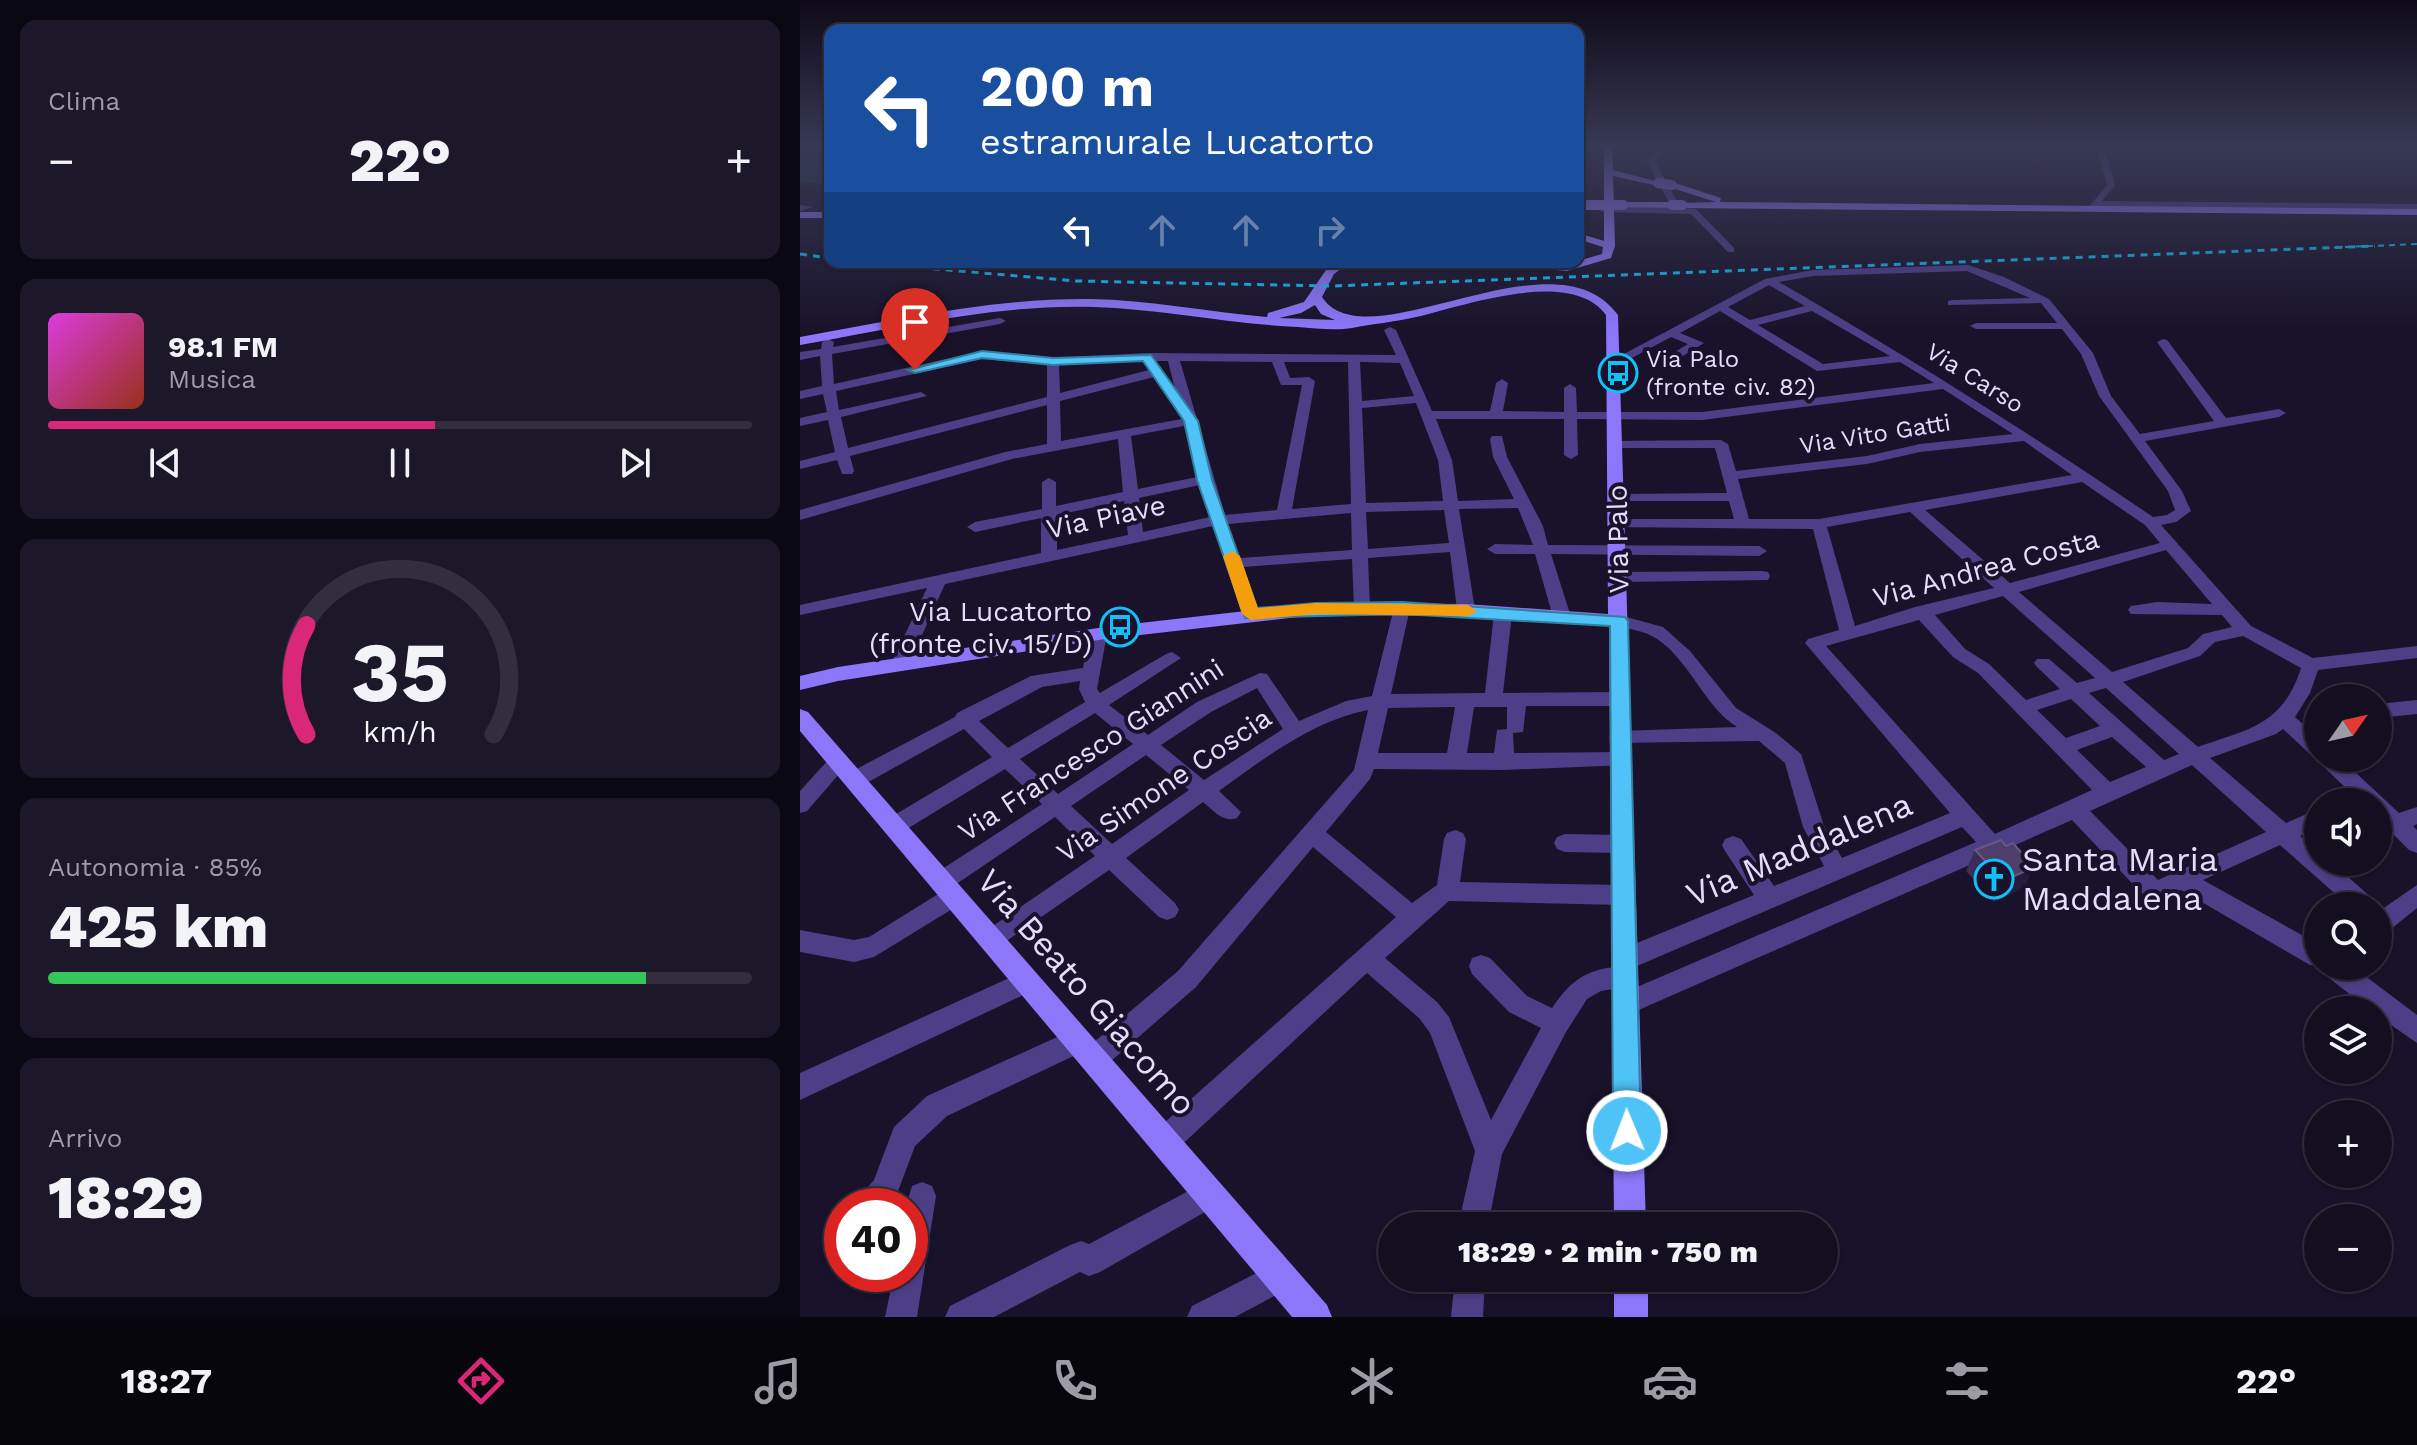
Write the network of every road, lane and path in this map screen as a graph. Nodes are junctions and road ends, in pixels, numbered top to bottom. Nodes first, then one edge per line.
1 (1585, 207) edge
2 (1644, 207) edge
3 (1681, 207) edge
4 (2168, 207) edge
5 (1610, 209) junction
6 (2417, 209) edge
7 (803, 210) edge
8 (824, 214) edge
9 (1585, 236) edge
10 (1610, 238) junction
11 (1731, 250) dead end
12 (1584, 263) edge
13 (1334, 268) edge
14 (1769, 281) junction
15 (1320, 302) junction
16 (1952, 303) dead end
17 (2048, 304) junction
18 (1719, 306) junction
19 (1814, 307) junction
20 (1257, 319) junction
21 (1288, 324) junction
22 (1748, 324) junction
23 (1387, 325) junction
24 (1976, 326) dead end
25 (2067, 326) junction
26 (994, 332) junction
27 (1670, 333) junction
28 (830, 336) junction
29 (800, 341) edge
30 (2163, 342) dead end
31 (826, 352) junction
32 (800, 356) edge
33 (1146, 357) junction
34 (1173, 357) junction
35 (1902, 358) junction
36 (1277, 359) junction
37 (1354, 359) junction
38 (1404, 359) junction
39 (1053, 362) junction
40 (1664, 362) dead end
41 (1613, 363) junction
42 (915, 370) junction
43 (1157, 372) junction
44 (1502, 383) dead end
45 (1942, 386) junction
46 (831, 388) junction
47 (1570, 388) dead end
48 (800, 395) edge
49 (1421, 399) junction
50 (1052, 400) junction
51 (1355, 405) junction
52 (2279, 413) dead end
53 (924, 414) junction
54 (835, 415) junction
55 (1428, 415) junction
56 (1496, 415) junction
57 (1572, 417) junction
58 (1615, 417) junction
59 (1191, 421) junction
60 (800, 422) edge
61 (2223, 423) junction
62 (1124, 434) junction
63 (2026, 437) junction
64 (1497, 439) dead end
65 (2134, 439) junction
66 (1616, 444) junction
67 (1054, 447) junction
68 (843, 454) junction
69 (1571, 455) dead end
70 (800, 465) edge
71 (847, 471) dead end
72 (1731, 476) junction
73 (2085, 477) junction
74 (1684, 479) dead end
75 (1205, 480) junction
76 (1049, 482) dead end
77 (1131, 495) junction
78 (1687, 497) junction
79 (1736, 497) junction
80 (1617, 498) junction
81 (1451, 503) junction
82 (1524, 503) junction
83 (1358, 508) junction
84 (1914, 508) junction
85 (1048, 512) junction
86 (1284, 514) junction
87 (800, 515) edge
88 (1219, 520) junction
89 (2150, 522) junction
90 (1691, 523) junction
91 (1618, 524) junction
92 (1743, 524) junction
93 (1819, 524) junction
94 (975, 527) dead end
95 (1136, 537) junction
96 (2172, 544) junction
97 (1457, 547) junction
98 (1495, 549) dead end
99 (1543, 549) junction
100 (1619, 550) junction
101 (1693, 550) junction
102 (1759, 551) dead end
103 (1359, 555) junction
104 (1049, 556) junction
105 (1234, 563) junction
106 (1762, 576) dead end
107 (1619, 577) junction
108 (939, 580) junction
109 (2004, 590) junction
110 (1362, 608) junction
111 (1402, 608) junction
112 (2225, 609) junction
113 (800, 610) edge
114 (1466, 610) junction
115 (2137, 610) dead end
116 (1921, 611) junction
117 (1251, 614) junction
118 (1503, 614) junction
119 (1562, 617) junction
120 (1619, 621) junction
121 (2245, 630) junction
122 (1848, 633) junction
123 (1098, 634) junction
124 (2416, 652) edge
125 (1172, 658) dead end
126 (2043, 663) dead end
127 (900, 664) junction
128 (2311, 665) junction
129 (1088, 674) junction
130 (2108, 679) junction
131 (800, 683) edge
132 (2310, 684) edge
133 (2074, 690) junction
134 (1618, 699) junction
135 (1466, 700) junction
136 (1380, 701) junction
137 (1493, 701) junction
138 (1517, 701) junction
139 (2304, 702) edge
140 (1096, 704) junction
141 (2417, 707) edge
142 (2023, 708) junction
143 (2392, 710) edge
144 (800, 717) edge
145 (964, 718) junction
146 (2285, 719) junction
147 (2115, 728) junction
148 (1296, 732) junction
149 (1762, 734) junction
150 (2304, 737) edge
151 (1150, 744) junction
152 (2063, 747) junction
153 (1619, 749) junction
154 (2196, 755) junction
155 (1007, 756) junction
156 (1456, 760) junction
157 (1365, 761) junction
158 (1504, 762) junction
159 (2162, 770) junction
160 (846, 771) junction
161 (2340, 772) edge
162 (2356, 788) edge
163 (1205, 791) junction
164 (2107, 792) junction
165 (800, 805) edge
166 (1057, 805) junction
167 (2075, 809) junction
168 (1230, 812) dead end
169 (1965, 816) junction
170 (2407, 820) edge
171 (2304, 825) edge
172 (894, 826) junction
173 (1311, 832) junction
174 (2282, 835) junction
175 (1455, 839) dead end
176 (1565, 843) dead end
177 (1621, 844) junction
178 (1991, 844) junction
179 (2417, 844) edge
180 (1733, 845) dead end
181 (1110, 857) junction
182 (1837, 869) junction
183 (2182, 879) junction
184 (947, 889) junction
185 (1447, 891) junction
186 (2347, 892) edge
187 (1622, 895) junction
188 (2417, 895) edge
189 (1769, 898) junction
190 (2392, 908) edge
191 (1167, 910) dead end
192 (1411, 916) junction
193 (992, 940) junction
194 (800, 941) edge
195 (2304, 949) edge
196 (1366, 957) junction
197 (1481, 966) dead end
198 (1624, 980) junction
199 (2351, 980) edge
200 (1027, 981) junction
201 (1557, 1023) junction
202 (2417, 1031) edge
203 (1086, 1050) junction
204 (800, 1087) edge
205 (1165, 1141) junction
206 (1489, 1151) junction
207 (885, 1188) edge
208 (1209, 1194) junction
209 (1476, 1212) edge
210 (1630, 1212) edge
211 (1280, 1276) junction
212 (906, 1292) edge
213 (1469, 1292) edge
214 (1631, 1292) edge
215 (901, 1317) edge
216 (961, 1317) edge
217 (1203, 1317) edge
218 (1315, 1317) edge
219 (1467, 1317) edge
220 (1631, 1317) edge

1 - 5 street
2 - 5 street
3 - 11 street
4 - 6 street
5 - 10 street
7 - 8 street
9 - 10 street
10 - 12 street
13 - 15 street
14 - 17 street
14 - 18 street
14 - 19 street
15 - 20 street
15 - 21 street
15 - 23 street, Via Palo
16 - 17 street
17 - 25 street
18 - 22 street, Via Carso
18 - 27 street
19 - 22 street
19 - 35 street
20 - 21 street
20 - 26 street
21 - 23 street
22 - 35 street, Via Carso
23 - 38 street
23 - 41 street, Via Palo
24 - 25 street
25 - 65 street
26 - 28 street
26 - 31 street
26 - 39 street
26 - 42 street
27 - 40 street
27 - 41 street
28 - 29 street
28 - 31 street
30 - 61 street
31 - 32 street
31 - 46 street
33 - 34 street
33 - 39 street
33 - 43 street
34 - 36 street
34 - 59 street
35 - 45 street, Via Carso
36 - 37 street
36 - 86 street
37 - 38 street
37 - 51 street
38 - 49 street
39 - 50 street
41 - 58 street, Via Palo
42 - 46 street
42 - 53 street
43 - 50 street
43 - 59 street
44 - 56 street
45 - 58 street
45 - 63 street, Via Carso
46 - 48 street
46 - 54 street
47 - 57 street
49 - 51 street
49 - 55 street
50 - 53 street
50 - 67 street
51 - 83 street
52 - 61 street
53 - 54 street
53 - 68 street
54 - 60 street
54 - 68 street
55 - 56 street
55 - 81 street
56 - 57 street
57 - 58 street
57 - 69 street
58 - 66 street, Via Palo
59 - 62 street
59 - 75 street
61 - 65 street
62 - 67 street
62 - 77 street
63 - 72 street, Via Vito Gatti
63 - 73 street, Via Carso
64 - 82 street
65 - 89 street
66 - 72 street
66 - 80 street, Via Palo
67 - 87 street
68 - 70 street
68 - 71 street
72 - 79 street
73 - 84 street
73 - 89 street, Via Carso
74 - 78 street
75 - 77 street
75 - 88 street
76 - 85 street
77 - 85 street
77 - 95 street
78 - 79 street
78 - 80 street
79 - 92 street
80 - 91 street, Via Palo
81 - 82 street, Via Piave
81 - 83 street, Via Piave
81 - 97 street
82 - 99 street
83 - 86 street, Via Piave
83 - 103 street
84 - 93 street
84 - 109 street
85 - 94 street
85 - 104 street
86 - 88 street, Via Piave
88 - 95 street, Via Piave
88 - 105 street
89 - 96 street, Via Carso
90 - 91 street
90 - 92 street
90 - 101 street
91 - 100 street, Via Palo
92 - 93 street
93 - 122 street
95 - 104 street, Via Piave
96 - 109 street, Via Andrea Costa
96 - 112 street, Via Carso
97 - 103 street
97 - 114 street
98 - 99 street
99 - 100 street
99 - 119 street
100 - 101 street
100 - 107 street, Via Palo
101 - 102 street
103 - 105 street
103 - 110 street
104 - 108 street, Via Piave
105 - 117 street
106 - 107 street
107 - 120 street, Via Palo
108 - 113 street, Via Piave
108 - 127 street
109 - 116 street, Via Andrea Costa
109 - 130 street
110 - 111 street
110 - 117 street
111 - 114 street
111 - 136 street
112 - 115 street
112 - 121 street, Via Carso
114 - 118 street
116 - 122 street, Via Andrea Costa
116 - 142 street
117 - 123 street
118 - 119 street
118 - 137 street
119 - 120 street
120 - 134 street, Via Palo
120 - 149 street
121 - 128 street, Via Carso
121 - 130 street
122 - 169 street, Via Andrea Costa
123 - 127 street
123 - 129 street
124 - 128 street
125 - 140 street
126 - 133 street
127 - 131 street
128 - 132 street
129 - 140 street
129 - 145 street
130 - 133 street
130 - 154 street
133 - 142 street
133 - 147 street
134 - 138 street, Via Simone Coscia
134 - 153 street, Via Palo
135 - 136 street, Via Simone Coscia
135 - 137 street, Via Simone Coscia
135 - 156 street
136 - 148 street, Via Simone Coscia
136 - 157 street
137 - 138 street, Via Simone Coscia
138 - 158 street
139 - 146 street
140 - 151 street
140 - 155 street
141 - 143 street
142 - 152 street
144 - 160 street, Via Beato Giacomo
145 - 155 street
145 - 160 street
146 - 150 street
146 - 154 street
147 - 152 street
147 - 159 street
148 - 151 street, Via Francesco Giannini
148 - 163 street, Via Simone Coscia
149 - 153 street
149 - 182 street
151 - 163 street
151 - 166 street, Via Francesco Giannini
152 - 164 street
153 - 158 street
153 - 177 street, Via Palo
154 - 159 street
154 - 174 street
155 - 166 street
155 - 172 street
156 - 157 street
156 - 158 street
157 - 173 street
159 - 164 street
160 - 165 street
160 - 172 street, Via Beato Giacomo
161 - 162 street
163 - 168 street
163 - 181 street, Via Simone Coscia
164 - 167 street
166 - 181 street
166 - 184 street, Via Francesco Giannini
167 - 178 street
167 - 183 street
169 - 178 street
169 - 182 street, Via Maddalena
170 - 179 street
171 - 174 street
172 - 184 street, Via Beato Giacomo
173 - 192 street
173 - 203 street
174 - 183 street
174 - 186 street
175 - 185 street
176 - 177 street
177 - 187 street, Via Palo
178 - 198 street
180 - 189 street
181 - 191 street
181 - 193 street, Via Simone Coscia
182 - 189 street, Via Maddalena
183 - 195 street
184 - 193 street, Via Beato Giacomo
184 - 194 street, Via Francesco Giannini
185 - 187 street
185 - 192 street
187 - 198 street, Via Palo
188 - 190 street
189 - 198 street, Via Maddalena
192 - 196 street
193 - 200 street, Via Beato Giacomo
196 - 205 street
196 - 206 street
197 - 201 street
198 - 201 street
198 - 210 street, Via Palo
199 - 202 street
200 - 203 street, Via Beato Giacomo
200 - 204 street
201 - 206 street
203 - 205 street, Via Beato Giacomo
203 - 207 street
205 - 208 street, Via Beato Giacomo
206 - 209 street
208 - 211 street, Via Beato Giacomo
208 - 216 street
211 - 217 street
211 - 218 street, Via Beato Giacomo
212 - 215 street
213 - 219 street
214 - 220 street

